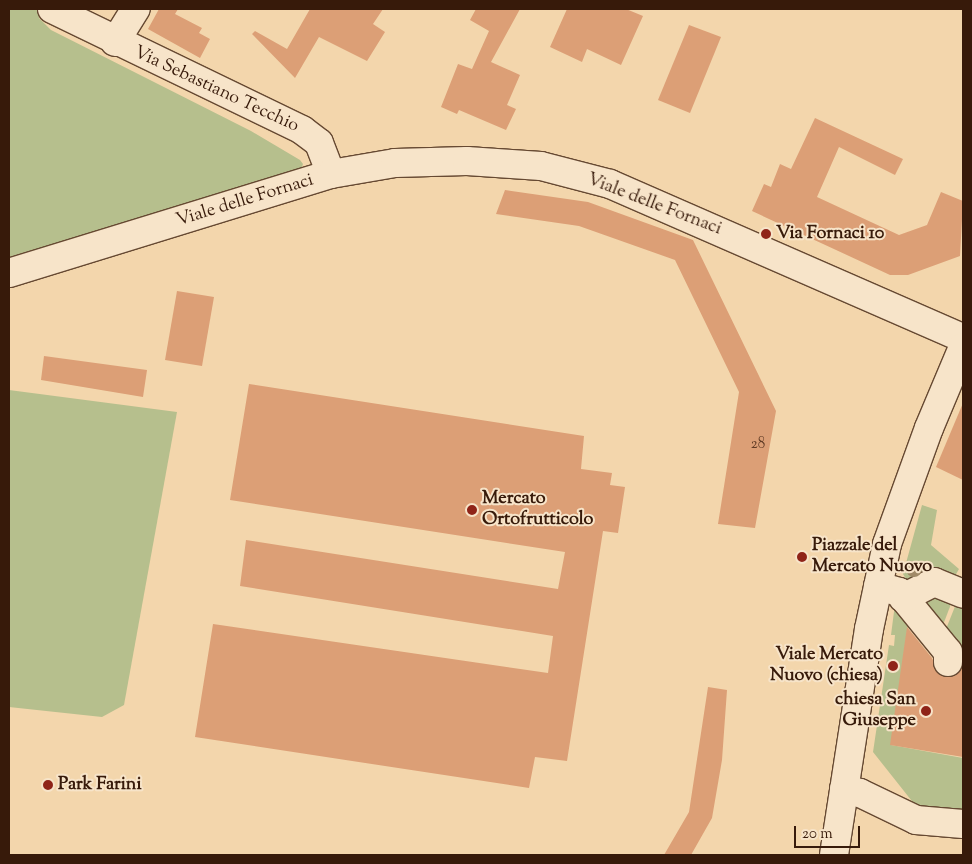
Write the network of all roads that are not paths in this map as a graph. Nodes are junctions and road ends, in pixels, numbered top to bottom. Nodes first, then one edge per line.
1 (52, 9) edge
2 (136, 9) edge
3 (115, 42) junction
4 (331, 174) junction
5 (9, 273) edge
6 (963, 338) edge
7 (963, 347) edge
8 (878, 586) junction
9 (963, 594) edge
10 (904, 598) junction
11 (948, 662) dead end
12 (844, 789) junction
13 (962, 826) edge
14 (834, 855) edge

1 - 3 street
2 - 3 street, Via Sebastiano Tecchio
3 - 4 street, Via Sebastiano Tecchio
4 - 5 street, Viale delle Fornaci
4 - 6 street, Viale delle Fornaci
7 - 8 street
8 - 10 street
8 - 12 street
9 - 10 street
10 - 11 street
12 - 13 street
12 - 14 street

